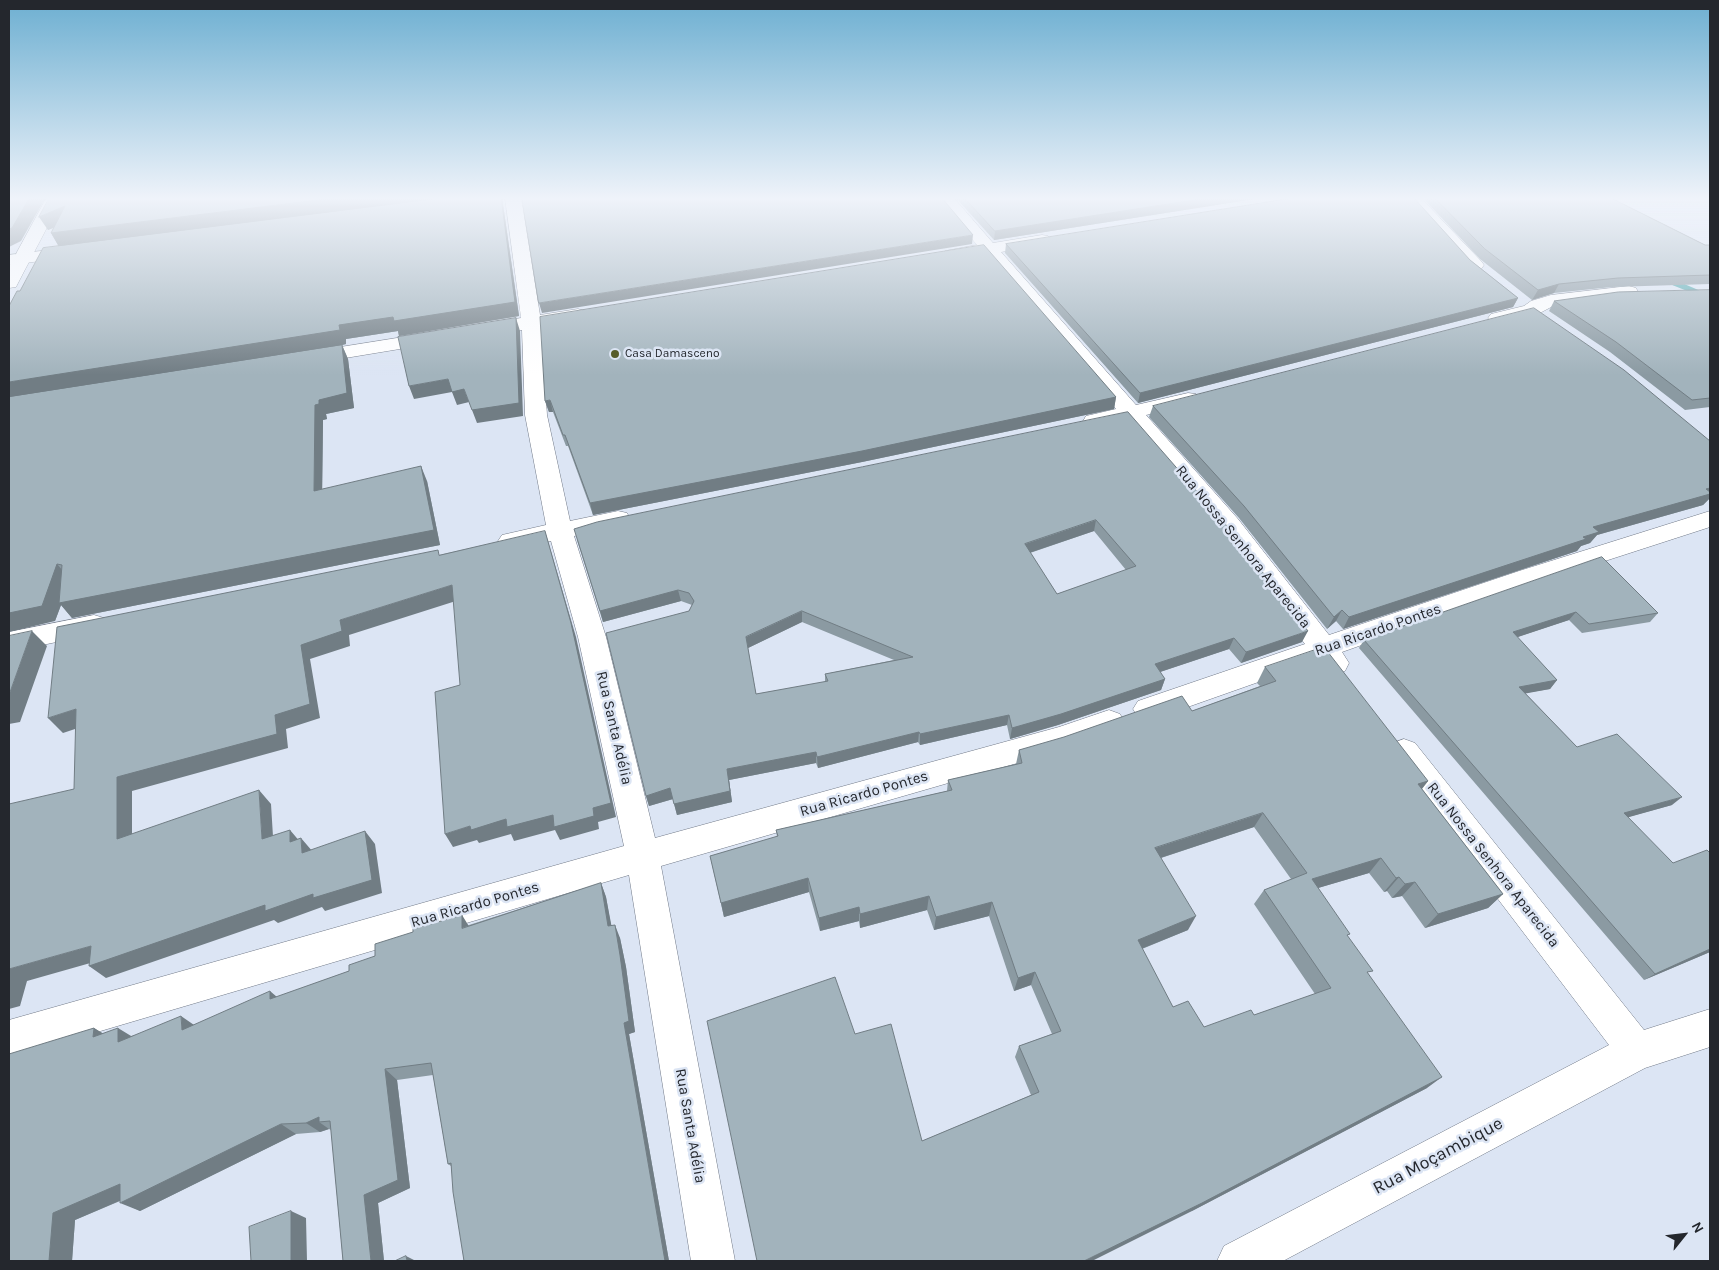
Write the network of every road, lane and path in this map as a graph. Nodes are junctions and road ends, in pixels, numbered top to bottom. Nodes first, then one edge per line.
1 (44, 256) edge
2 (516, 256) edge
3 (942, 256) edge
4 (996, 256) edge
5 (1466, 256) edge
6 (931, 258) edge
7 (16, 260) edge
8 (1491, 279) edge
9 (9, 284) edge
10 (1651, 292) edge
11 (599, 311) edge
12 (531, 322) junction
13 (1474, 325) edge
14 (294, 360) edge
15 (1208, 394) edge
16 (1132, 413) junction
17 (1074, 426) edge
18 (638, 516) edge
19 (1710, 519) edge
20 (560, 531) junction
21 (492, 545) edge
22 (115, 621) edge
23 (9, 642) edge
24 (1324, 649) junction
25 (1349, 680) edge
26 (1392, 736) edge
27 (643, 856) junction
28 (1710, 1028) edge
29 (9, 1039) edge
30 (1637, 1051) junction
31 (713, 1261) edge
32 (1239, 1261) edge

1 - 7 street
2 - 12 street, Rua Santa Adélia
3 - 6 street
4 - 16 street, Rua Nossa Senhora Aparecida
5 - 8 street
7 - 9 street
10 - 13 street
11 - 12 street
12 - 14 street
12 - 20 street, Rua Santa Adélia
15 - 16 street
16 - 17 street
16 - 24 street, Rua Nossa Senhora Aparecida
18 - 20 street
19 - 24 street, Rua Ricardo Pontes
20 - 21 street
20 - 27 street, Rua Santa Adélia
22 - 23 street
24 - 25 street, Rua Nossa Senhora Aparecida
24 - 27 street, Rua Ricardo Pontes
26 - 30 street, Rua Nossa Senhora Aparecida
27 - 29 street, Rua Ricardo Pontes
27 - 31 street, Rua Santa Adélia
28 - 30 street, Rua Moçambique
30 - 32 street, Rua Moçambique

